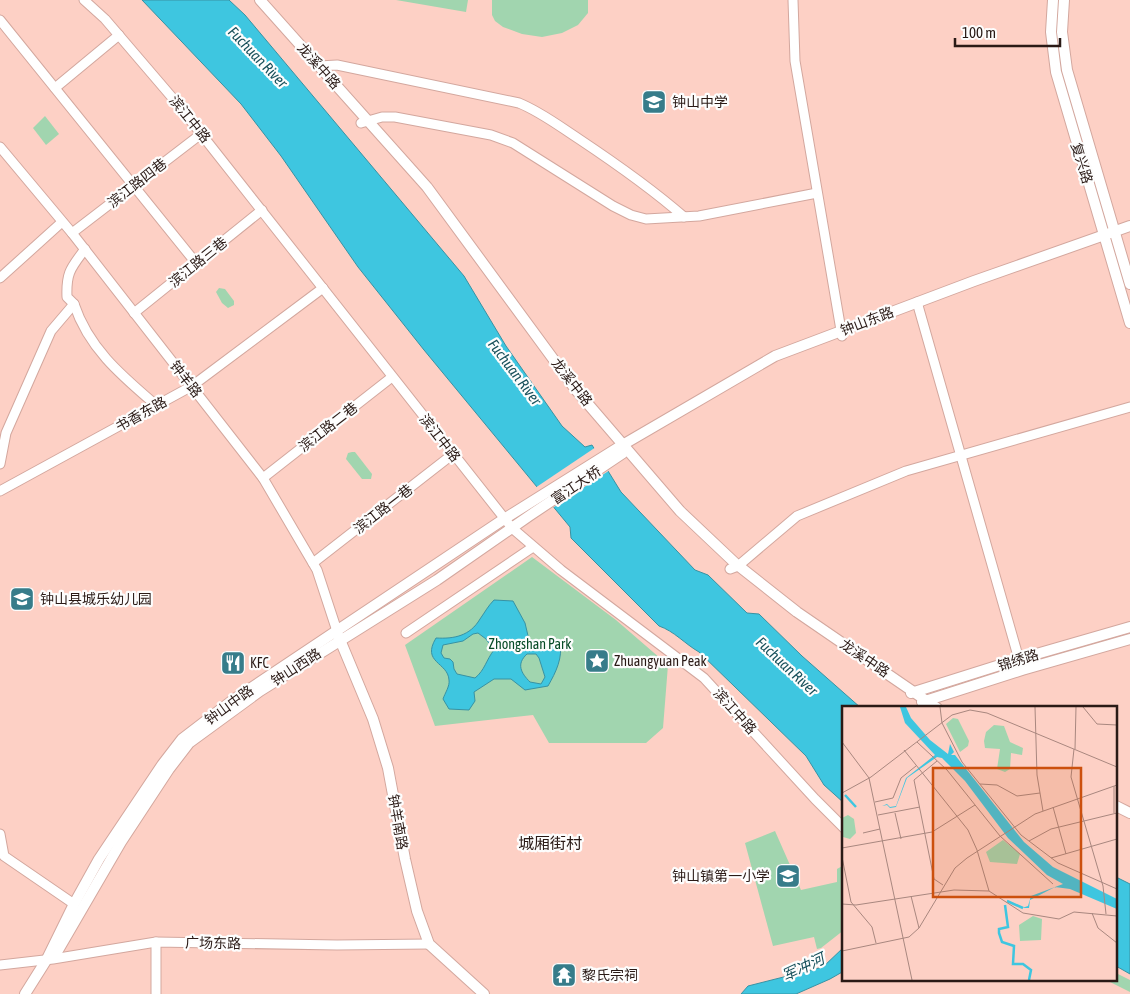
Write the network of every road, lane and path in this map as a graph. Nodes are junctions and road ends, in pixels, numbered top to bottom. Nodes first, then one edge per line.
1 (84, 0) edge
2 (252, 0) edge
3 (260, 0) edge
4 (794, 0) edge
5 (1053, 0) edge
6 (1064, 0) edge
7 (0, 20) edge
8 (119, 35) junction
9 (319, 66) junction
10 (55, 88) junction
11 (364, 122) junction
12 (202, 134) junction
13 (0, 147) edge
14 (134, 186) junction
15 (817, 193) junction
16 (262, 210) junction
17 (684, 217) junction
18 (62, 222) junction
19 (1130, 226) edge
20 (72, 233) junction
21 (1130, 233) edge
22 (1110, 237) junction
23 (85, 249) junction
24 (196, 263) junction
25 (0, 278) edge
26 (1130, 284) edge
27 (323, 288) junction
28 (74, 304) junction
29 (918, 305) junction
30 (134, 313) junction
31 (1130, 323) edge
32 (841, 333) junction
33 (392, 377) junction
34 (192, 386) junction
35 (157, 406) junction
36 (1130, 407) edge
37 (623, 449) junction
38 (453, 454) junction
39 (961, 454) junction
40 (0, 464) edge
41 (263, 478) junction
42 (0, 491) edge
43 (526, 505) joint
44 (529, 516) joint
45 (504, 519) junction
46 (512, 528) junction
47 (534, 547) junction
48 (313, 563) junction
49 (734, 567) junction
50 (1130, 627) edge
51 (406, 633) dead end
52 (339, 635) junction
53 (1130, 639) edge
54 (1019, 659) junction
55 (1022, 670) junction
56 (911, 693) junction
57 (924, 704) edge
58 (1118, 807) edge
59 (1130, 812) edge
60 (1118, 815) edge
61 (1130, 820) edge
62 (842, 826) edge
63 (0, 834) edge
64 (74, 904) junction
65 (156, 942) junction
66 (429, 944) junction
67 (50, 959) junction
68 (0, 965) edge
69 (25, 994) edge
70 (32, 994) edge
71 (156, 994) edge
72 (484, 994) edge

1 - 8 street, 滨江中路
2 - 11 main road, 龙溪中路
3 - 9 main road, 龙溪中路
4 - 15 street
5 - 22 main road, 复兴路
6 - 22 main road, 复兴路
7 - 10 street
8 - 10 street
8 - 12 street, 滨江中路
9 - 11 main road, 龙溪中路
9 - 17 street
10 - 14 street
11 - 17 street
11 - 37 main road, 龙溪中路
12 - 14 street, 滨江路四巷
12 - 16 street, 滨江中路
13 - 18 street, 钟羊路
14 - 20 street, 滨江路四巷
14 - 24 street
15 - 17 street
15 - 32 street
16 - 24 street, 滨江路三巷
16 - 27 street, 滨江中路
18 - 20 street, 钟羊路
18 - 25 street
19 - 22 main road, 钟山东路
20 - 23 street, 钟羊路
21 - 22 main road, 钟山东路
22 - 26 main road, 复兴路
22 - 29 main road, 钟山东路
22 - 31 main road, 复兴路
23 - 28 street
23 - 30 street, 钟羊路
24 - 30 street, 滨江路三巷
27 - 33 street, 滨江中路
27 - 34 street, 书香东路
28 - 35 street
28 - 40 street
29 - 32 main road, 钟山东路
29 - 39 street
30 - 34 street, 钟羊路
32 - 37 main road, 钟山东路
33 - 38 street, 滨江中路
33 - 41 street, 滨江路二巷
34 - 35 street, 书香东路
34 - 41 street, 钟羊路
35 - 42 street, 书香东路
36 - 39 street
37 - 43 main road, 富江大桥
37 - 44 main road, 富江大桥
37 - 49 main road, 龙溪中路
38 - 45 street, 滨江中路
38 - 48 street, 滨江路一巷
39 - 49 street
39 - 54 street
41 - 48 street, 钟羊路
43 - 45 main road, 钟山中路
44 - 46 main road, 钟山西路
45 - 46 street, 滨江中路
45 - 52 main road, 钟山中路
46 - 47 street, 滨江中路
46 - 52 main road, 钟山西路
47 - 51 street
47 - 62 street, 滨江中路
48 - 52 street, 钟羊路
49 - 56 main road, 龙溪中路
50 - 54 main road, 锦绣路
52 - 64 main road, 钟山中路
52 - 66 main road, 钟羊南路
52 - 67 main road, 钟山西路
53 - 55 main road, 锦绣路
54 - 55 street
54 - 56 main road, 锦绣路
55 - 57 main road, 锦绣路
56 - 57 main road, 龙溪中路
58 - 59 main road
60 - 61 main road
63 - 64 street
64 - 67 main road, 钟山中路
65 - 66 street, 广场东路
65 - 67 street, 广场东路
65 - 71 street
66 - 72 main road, 钟羊南路
67 - 68 street, 广场东路
67 - 69 main road, 钟山中路
67 - 70 main road, 钟山西路

